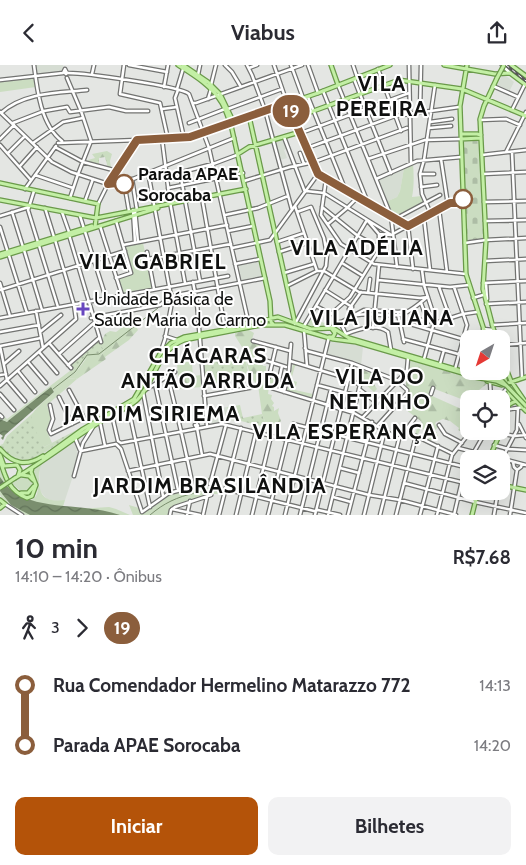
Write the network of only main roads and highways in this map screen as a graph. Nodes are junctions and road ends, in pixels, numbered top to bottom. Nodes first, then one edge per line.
1 (178, 65) edge
2 (331, 65) edge
3 (390, 65) edge
4 (444, 65) edge
5 (503, 65) edge
6 (513, 65) edge
7 (184, 66) edge
8 (466, 67) edge
9 (495, 74) junction
10 (526, 75) edge
11 (525, 84) edge
12 (338, 85) junction
13 (494, 85) junction
14 (211, 87) junction
15 (462, 89) junction
16 (487, 99) junction
17 (287, 103) junction
18 (525, 115) edge
19 (249, 116) junction
20 (294, 118) junction
21 (232, 122) junction
22 (460, 134) junction
23 (479, 136) junction
24 (460, 139) junction
25 (256, 145) junction
26 (238, 154) junction
27 (0, 183) edge
28 (246, 189) junction
29 (0, 200) edge
30 (155, 208) junction
31 (96, 218) junction
32 (95, 225) junction
33 (0, 255) edge
34 (271, 311) junction
35 (271, 318) junction
36 (284, 318) junction
37 (263, 319) junction
38 (295, 324) junction
39 (274, 325) junction
40 (279, 325) junction
41 (304, 329) junction
42 (327, 329) junction
43 (483, 330) edge
44 (494, 330) edge
45 (200, 337) junction
46 (329, 337) junction
47 (164, 349) junction
48 (160, 357) junction
49 (460, 371) edge
50 (460, 371) edge
51 (510, 377) edge
52 (524, 377) edge
53 (487, 380) edge
54 (490, 380) edge
55 (503, 380) edge
56 (505, 380) edge
57 (512, 382) junction
58 (496, 384) junction
59 (506, 386) junction
60 (518, 393) junction
61 (514, 400) junction
62 (510, 403) edge
63 (525, 406) edge
64 (110, 414) junction
65 (83, 429) junction
66 (75, 439) junction
67 (61, 444) junction
68 (0, 449) edge
69 (0, 455) edge
70 (0, 460) edge
71 (34, 466) junction
72 (5, 467) junction
73 (17, 477) junction
74 (510, 487) edge
75 (0, 488) edge
76 (526, 490) edge
77 (476, 500) edge
78 (472, 515) edge

1 - 7 main road
2 - 12 main road
3 - 12 main road
4 - 8 main road
5 - 13 main road, bridge
6 - 10 main road
7 - 14 main road
7 - 14 main road
8 - 9 main road
8 - 15 main road
9 - 11 main road
9 - 13 main road
12 - 17 main road
13 - 16 main road
14 - 21 main road
15 - 16 main road
15 - 20 main road
15 - 22 main road
16 - 18 main road
16 - 23 main road
17 - 19 main road
17 - 20 main road
19 - 21 main road
19 - 25 main road
20 - 25 main road
21 - 26 main road
22 - 23 main road
22 - 24 main road
23 - 24 main road
23 - 44 main road
24 - 43 main road
25 - 26 main road
25 - 38 main road
26 - 28 main road
27 - 31 main road
28 - 30 main road
28 - 34 main road
29 - 31 main road
30 - 31 main road
30 - 32 main road
31 - 32 main road
32 - 33 main road
34 - 35 main road
34 - 37 main road
35 - 36 main road
35 - 37 main road
35 - 39 main road
36 - 38 main road
36 - 40 main road
37 - 45 main road
38 - 41 main road
39 - 40 main road
39 - 45 main road
40 - 41 main road
41 - 42 main road
41 - 46 main road
42 - 46 main road
42 - 49 main road
45 - 47 main road
45 - 47 main road
46 - 50 main road
47 - 48 main road
48 - 64 main road
48 - 64 main road
51 - 57 main road
52 - 57 main road
53 - 58 main road
54 - 63 main road, bridge
55 - 58 main road
56 - 59 main road
57 - 59 main road
57 - 60 main road
58 - 59 main road
59 - 61 main road
60 - 61 main road
60 - 63 main road
61 - 62 main road
61 - 63 main road
61 - 63 main road
64 - 65 main road
64 - 66 main road
65 - 66 main road
65 - 67 main road
66 - 71 main road
67 - 68 main road
67 - 73 main road
69 - 72 main road
70 - 71 main road
70 - 72 main road
71 - 73 main road
72 - 73 main road
72 - 73 main road
73 - 75 main road, bridge
74 - 76 main road
77 - 78 main road

